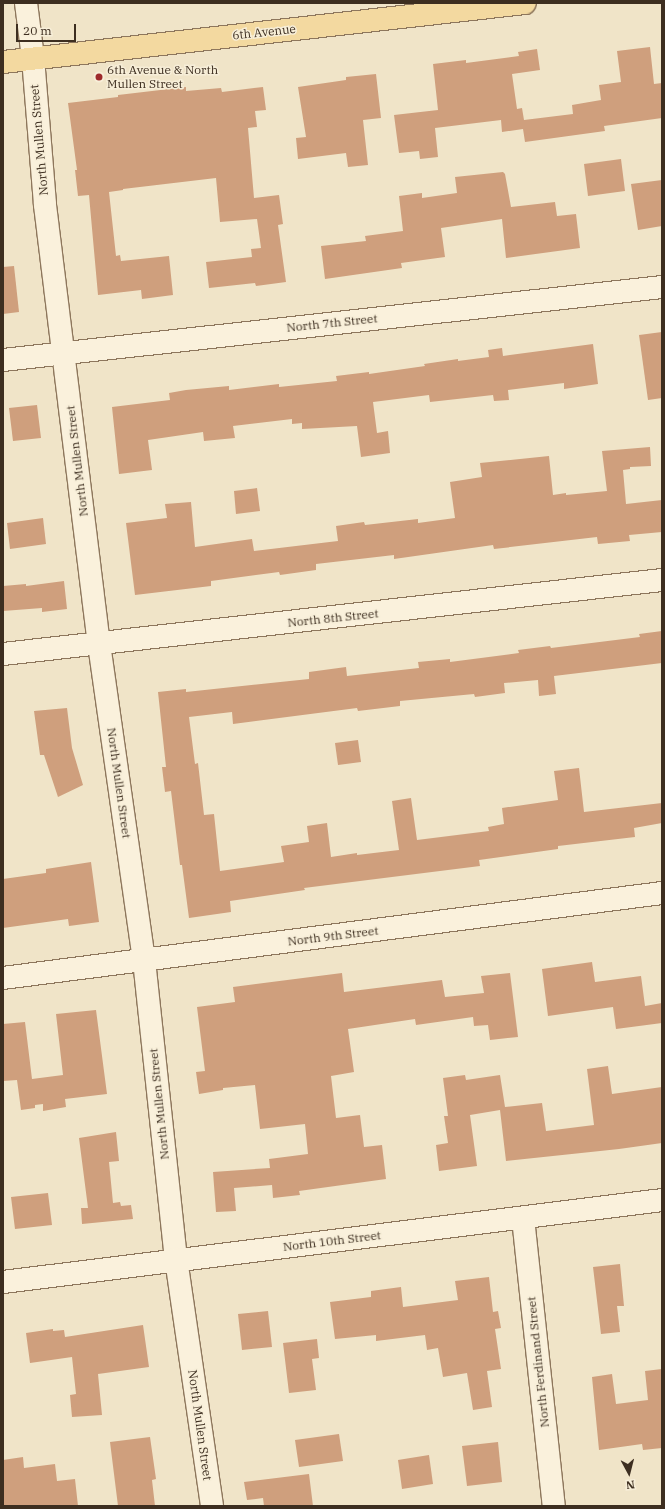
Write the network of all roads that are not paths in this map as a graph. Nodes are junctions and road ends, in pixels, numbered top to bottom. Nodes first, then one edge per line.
1 (26, 3) edge
2 (525, 3) edge
3 (33, 58) junction
4 (3, 62) edge
5 (662, 287) edge
6 (64, 353) junction
7 (3, 360) edge
8 (662, 580) edge
9 (99, 644) junction
10 (3, 654) edge
11 (662, 893) edge
12 (144, 960) junction
13 (3, 978) edge
14 (662, 1200) edge
15 (523, 1218) junction
16 (176, 1259) junction
17 (3, 1282) edge
18 (212, 1506) edge
19 (554, 1506) edge

1 - 3 street, North Mullen Street
2 - 3 main road, 6th Avenue
3 - 4 main road, 6th Avenue
3 - 6 street, North Mullen Street
5 - 6 street, North 7th Street
6 - 7 street, North 7th Street
6 - 9 street, North Mullen Street
8 - 9 street, North 8th Street
9 - 10 street, North 8th Street
9 - 12 street, North Mullen Street
11 - 12 street, North 9th Street
12 - 13 street, North 9th Street
12 - 16 street, North Mullen Street
14 - 15 street, North 10th Street
15 - 16 street, North 10th Street
15 - 19 street, North Ferdinand Street
16 - 17 street, North 10th Street
16 - 18 street, North Mullen Street

